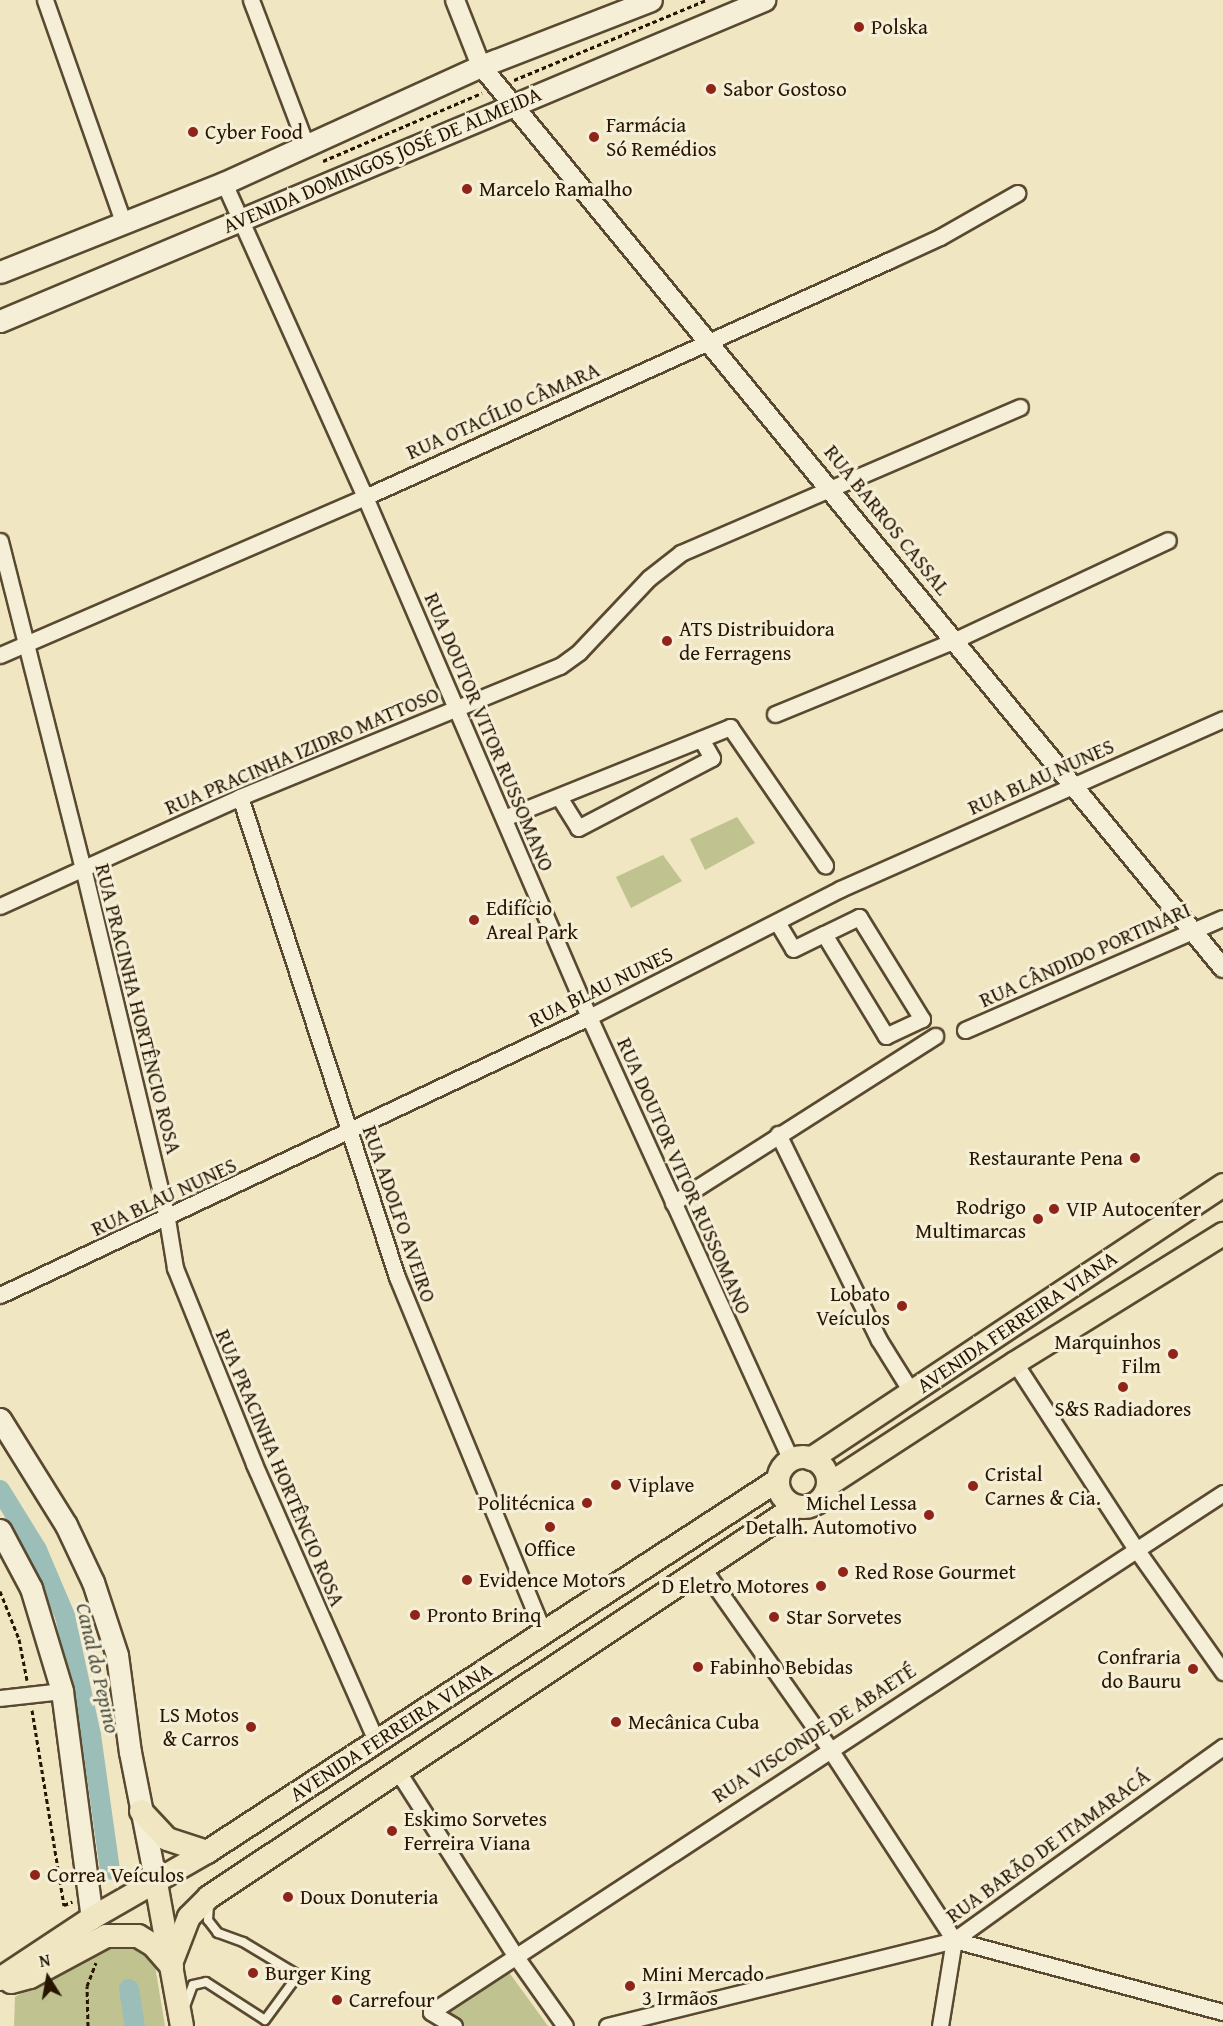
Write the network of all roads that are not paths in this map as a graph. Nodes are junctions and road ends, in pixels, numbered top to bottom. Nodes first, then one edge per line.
1 (45, 0) edge
2 (251, 0) edge
3 (455, 0) edge
4 (651, 0) edge
5 (764, 0) edge
6 (481, 66) junction
7 (513, 103) junction
8 (306, 145) junction
9 (224, 183) junction
10 (1017, 193) dead end
11 (242, 219) junction
12 (123, 222) junction
13 (0, 272) edge
14 (0, 321) edge
15 (709, 340) junction
16 (1020, 407) dead end
17 (832, 489) junction
18 (365, 497) junction
19 (1168, 540) dead end
20 (0, 541) edge
21 (955, 640) junction
22 (25, 642) junction
23 (0, 655) edge
24 (457, 709) junction
25 (775, 714) dead end
26 (1223, 719) edge
27 (701, 739) junction
28 (1073, 786) junction
29 (560, 796) junction
30 (240, 797) junction
31 (504, 818) junction
32 (825, 865) dead end
33 (83, 868) junction
34 (0, 906) edge
35 (1223, 918) edge
36 (777, 922) junction
37 (1192, 932) junction
38 (824, 934) junction
39 (1223, 968) edge
40 (589, 1017) junction
41 (964, 1030) dead end
42 (935, 1036) dead end
43 (348, 1133) junction
44 (778, 1134) junction
45 (1223, 1185) edge
46 (673, 1203) junction
47 (167, 1219) junction
48 (1223, 1234) edge
49 (0, 1295) edge
50 (1015, 1363) junction
51 (912, 1393) junction
52 (0, 1419) edge
53 (801, 1460) junction
54 (778, 1480) junction
55 (828, 1485) junction
56 (1223, 1493) edge
57 (795, 1506) junction
58 (0, 1530) edge
59 (1136, 1550) junction
60 (702, 1567) junction
61 (544, 1634) junction
62 (1223, 1672) edge
63 (62, 1690) junction
64 (0, 1698) edge
65 (376, 1741) junction
66 (1223, 1747) edge
67 (829, 1748) junction
68 (397, 1770) junction
69 (141, 1811) junction
70 (207, 1852) junction
71 (156, 1882) junction
72 (209, 1897) junction
73 (90, 1907) junction
74 (954, 1940) junction
75 (514, 1954) junction
76 (172, 1964) junction
77 (0, 1980) edge
78 (1223, 2012) edge
79 (182, 2024) edge
80 (454, 2026) edge
81 (565, 2026) edge
82 (607, 2026) edge
83 (940, 2026) edge

1 - 12 street
2 - 8 street
3 - 6 street
4 - 6 main road, AVENIDA DOMINGOS JOSÉ DE ALMEIDA
5 - 7 main road, AVENIDA DOMINGOS JOSÉ DE ALMEIDA
6 - 7 street, RUA BARROS CASSAL
6 - 8 main road, AVENIDA DOMINGOS JOSÉ DE ALMEIDA
7 - 11 main road, AVENIDA DOMINGOS JOSÉ DE ALMEIDA
7 - 15 street, RUA BARROS CASSAL
8 - 9 main road, AVENIDA DOMINGOS JOSÉ DE ALMEIDA
9 - 11 street, RUA DOUTOR VITOR RUSSOMANO
9 - 12 main road, AVENIDA DOMINGOS JOSÉ DE ALMEIDA
10 - 15 street, RUA OTACÍLIO CÂMARA
11 - 14 main road, AVENIDA DOMINGOS JOSÉ DE ALMEIDA
11 - 18 street, RUA DOUTOR VITOR RUSSOMANO
12 - 13 main road, AVENIDA DOMINGOS JOSÉ DE ALMEIDA
15 - 17 street, RUA BARROS CASSAL
15 - 18 street, RUA OTACÍLIO CÂMARA
16 - 17 street, RUA PRACINHA IZIDRO MATTOSO
17 - 21 street, RUA BARROS CASSAL
17 - 24 street, RUA PRACINHA IZIDRO MATTOSO
18 - 22 street, RUA OTACÍLIO CÂMARA
18 - 24 street, RUA DOUTOR VITOR RUSSOMANO
19 - 21 street
20 - 22 street, RUA PRACINHA HORTÊNCIO ROSA
21 - 25 street
21 - 28 street, RUA BARROS CASSAL
22 - 23 street, RUA OTACÍLIO CÂMARA
22 - 33 street, RUA PRACINHA HORTÊNCIO ROSA
24 - 30 street, RUA PRACINHA IZIDRO MATTOSO
24 - 31 street, RUA DOUTOR VITOR RUSSOMANO
26 - 28 street, RUA BLAU NUNES
27 - 29 street
27 - 29 street
27 - 32 street
28 - 36 street, RUA BLAU NUNES
28 - 37 street, RUA BARROS CASSAL
29 - 31 street
30 - 33 street, RUA PRACINHA IZIDRO MATTOSO
30 - 43 street, RUA ADOLFO AVEIRO
31 - 40 street, RUA DOUTOR VITOR RUSSOMANO
33 - 34 street, RUA PRACINHA IZIDRO MATTOSO
33 - 47 street, RUA PRACINHA HORTÊNCIO ROSA
35 - 37 street, RUA CÂNDIDO PORTINARI
36 - 38 street
36 - 40 street, RUA BLAU NUNES
37 - 39 street, RUA BARROS CASSAL
37 - 41 street, RUA CÂNDIDO PORTINARI
38 - 38 street
40 - 43 street, RUA BLAU NUNES
40 - 46 street, RUA DOUTOR VITOR RUSSOMANO
42 - 44 street
43 - 47 street, RUA BLAU NUNES
43 - 61 street, RUA ADOLFO AVEIRO
44 - 46 street
44 - 51 street
45 - 51 main road, AVENIDA FERREIRA VIANA
46 - 53 street, RUA DOUTOR VITOR RUSSOMANO
47 - 49 street, RUA BLAU NUNES
47 - 65 street, RUA PRACINHA HORTÊNCIO ROSA
48 - 50 main road, AVENIDA FERREIRA VIANA
50 - 55 main road, AVENIDA FERREIRA VIANA
50 - 59 street
51 - 53 main road, AVENIDA FERREIRA VIANA
52 - 69 main road
53 - 54 main road
53 - 55 main road
54 - 57 main road
54 - 61 main road, AVENIDA FERREIRA VIANA
55 - 57 main road
56 - 59 street, RUA VISCONDE DE ABAETÉ
57 - 60 main road, AVENIDA FERREIRA VIANA
58 - 63 main road
59 - 62 street
59 - 67 street, RUA VISCONDE DE ABAETÉ
60 - 67 street
60 - 68 main road, AVENIDA FERREIRA VIANA
61 - 65 main road, AVENIDA FERREIRA VIANA
63 - 64 street
63 - 73 main road
65 - 70 main road, AVENIDA FERREIRA VIANA
66 - 74 street, RUA BARÃO DE ITAMARACÁ
67 - 74 street
67 - 75 street, RUA VISCONDE DE ABAETÉ
68 - 72 main road, AVENIDA FERREIRA VIANA
68 - 75 street
69 - 70 main road
69 - 71 main road
70 - 71 main road, AVENIDA FERREIRA VIANA
71 - 73 main road, AVENIDA FERREIRA VIANA
71 - 76 main road
72 - 76 main road, AVENIDA FERREIRA VIANA
72 - 79 lane
73 - 77 main road, AVENIDA FERREIRA VIANA
74 - 78 street
74 - 82 street, RUA BARÃO DE ITAMARACÁ
74 - 83 street
75 - 80 street, RUA VISCONDE DE ABAETÉ
75 - 81 street
76 - 77 main road
76 - 79 main road

